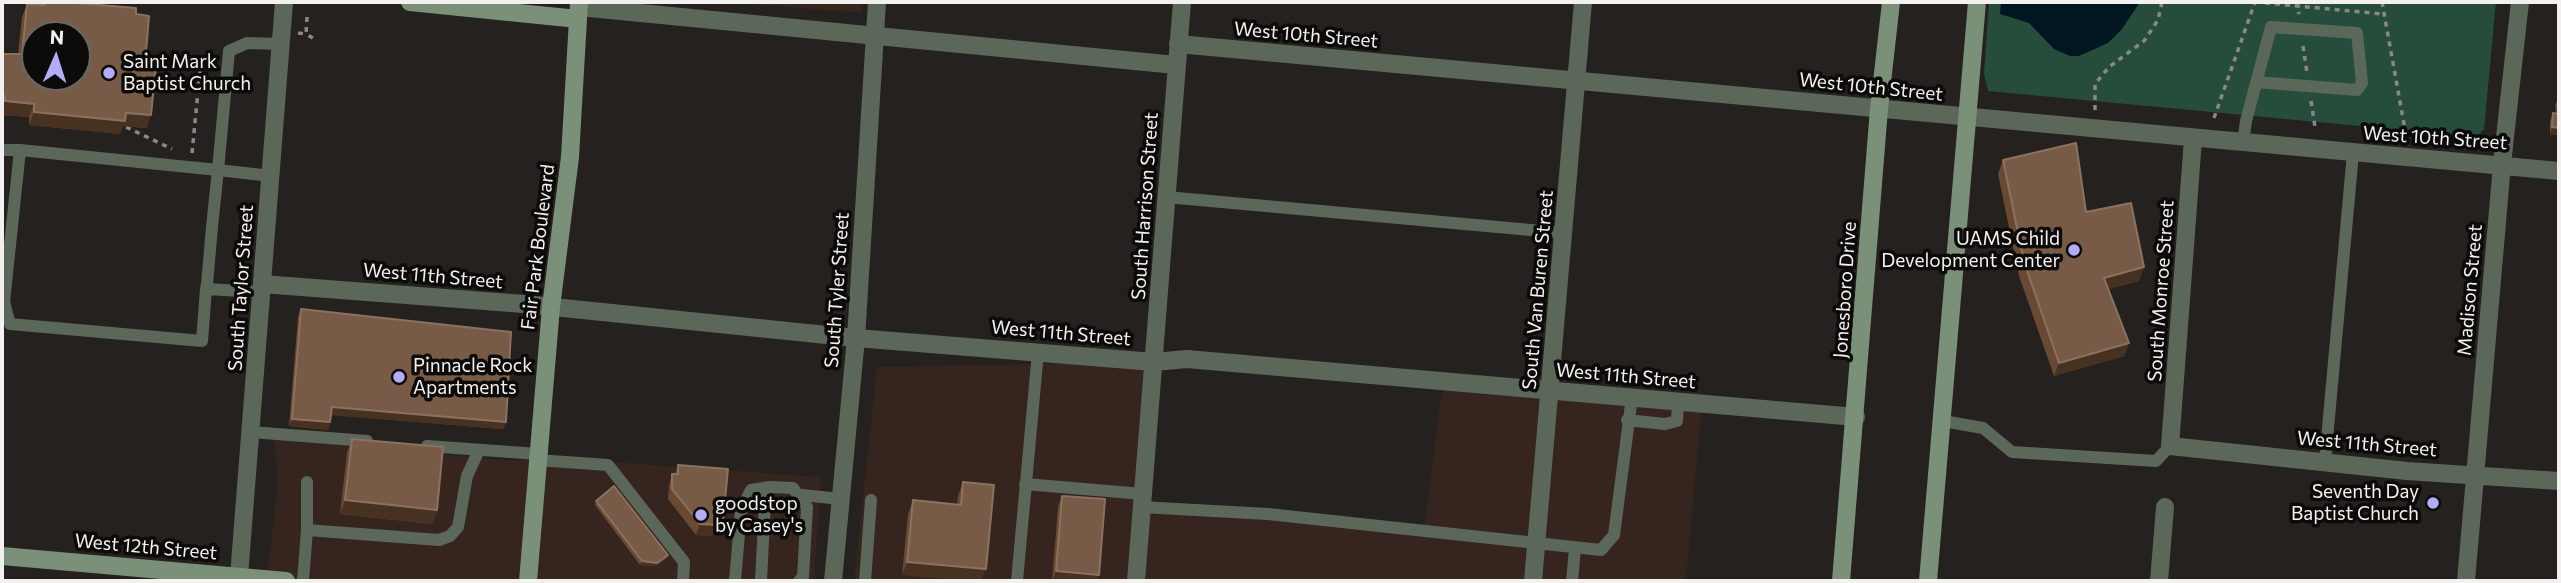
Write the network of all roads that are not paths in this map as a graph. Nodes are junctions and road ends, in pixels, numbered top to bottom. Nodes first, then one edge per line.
1 (284, 2) edge
2 (410, 2) edge
3 (877, 2) edge
4 (1182, 2) edge
5 (1583, 2) edge
6 (1891, 2) edge
7 (1977, 2) edge
8 (2520, 2) edge
9 (579, 9) edge
10 (676, 10) edge
11 (874, 36) junction
12 (281, 44) junction
13 (1178, 44) junction
14 (1176, 65) junction
15 (1577, 81) junction
16 (2256, 82) junction
17 (1879, 109) junction
18 (1966, 118) junction
19 (2193, 139) junction
20 (2243, 144) junction
21 (2, 150) edge
22 (20, 150) junction
23 (2353, 153) junction
24 (2502, 164) junction
25 (218, 170) junction
26 (2559, 170) edge
27 (271, 176) junction
28 (1166, 197) junction
29 (1564, 233) junction
30 (5, 266) edge
31 (262, 288) junction
32 (206, 289) junction
33 (551, 307) junction
34 (856, 338) junction
35 (1038, 352) junction
36 (1154, 362) junction
37 (1550, 391) junction
38 (1632, 397) junction
39 (1678, 401) junction
40 (1856, 417) junction
41 (1627, 420) junction
42 (1943, 421) junction
43 (251, 432) junction
44 (376, 442) edge
45 (415, 445) edge
46 (2170, 446) junction
47 (478, 452) junction
48 (538, 457) junction
49 (2325, 461) junction
50 (2474, 475) junction
51 (2559, 481) edge
52 (307, 482) dead end
53 (1025, 484) junction
54 (770, 487) junction
55 (802, 495) junction
56 (841, 499) junction
57 (871, 500) dead end
58 (1142, 501) junction
59 (2165, 507) dead end
60 (307, 530) junction
61 (1536, 544) junction
62 (1574, 550) junction
63 (2, 556) edge
64 (233, 578) edge
65 (286, 581) edge
66 (303, 581) edge
67 (528, 581) edge
68 (683, 581) edge
69 (735, 581) edge
70 (761, 581) edge
71 (799, 581) edge
72 (833, 581) edge
73 (865, 581) edge
74 (1017, 581) edge
75 (1136, 581) edge
76 (1533, 581) edge
77 (1572, 581) edge
78 (1841, 581) edge
79 (1928, 581) edge
80 (2159, 581) edge
81 (2466, 581) edge

1 - 12 street, South Taylor Street
2 - 9 street
3 - 11 street, South Tyler Street
4 - 13 street, South Harrison Street
5 - 15 street, South Van Buren Street
6 - 17 street, Jonesboro Drive
7 - 18 street
8 - 24 street, Madison Street
9 - 10 street
9 - 33 street, Fair Park Boulevard
10 - 11 street
11 - 14 street
11 - 34 street, South Tyler Street
12 - 25 lane
12 - 27 street, South Taylor Street
13 - 14 street, South Harrison Street
13 - 15 street, West 10th Street
14 - 28 street, South Harrison Street
15 - 17 street, West 10th Street
15 - 29 street, South Van Buren Street
16 - 16 lane
16 - 20 lane
17 - 18 street, West 10th Street
17 - 40 street, Jonesboro Drive
18 - 19 street, West 10th Street
18 - 42 street
19 - 20 street, West 10th Street
19 - 46 street, South Monroe Street
20 - 23 street, West 10th Street
21 - 22 lane
22 - 25 lane
22 - 30 lane
23 - 24 street, West 10th Street
23 - 49 lane
24 - 26 street, West 10th Street
24 - 50 street, Madison Street
25 - 27 lane
25 - 32 lane
27 - 31 street, South Taylor Street
28 - 29 lane
28 - 36 street, South Harrison Street
29 - 37 street, South Van Buren Street
30 - 32 lane
31 - 32 lane
31 - 33 street, West 11th Street
31 - 43 street, South Taylor Street
33 - 34 street, West 11th Street
33 - 48 street, Fair Park Boulevard
34 - 35 street, West 11th Street
34 - 56 street, South Tyler Street
35 - 36 street, West 11th Street
35 - 53 lane
36 - 37 street, West 11th Street
36 - 58 street, South Harrison Street
37 - 38 street, West 11th Street
37 - 61 street, South Van Buren Street
38 - 39 street, West 11th Street
38 - 41 lane
39 - 40 street, West 11th Street
39 - 41 lane
40 - 78 street, Jonesboro Drive
41 - 62 lane
42 - 46 lane
42 - 79 street
43 - 44 lane
43 - 64 street, South Taylor Street
45 - 47 lane
46 - 49 street, West 11th Street
47 - 48 lane
47 - 60 lane
48 - 67 street, Fair Park Boulevard
48 - 68 lane
49 - 50 street, West 11th Street
50 - 51 street, West 11th Street
50 - 81 street, Madison Street
52 - 60 lane
53 - 58 lane
53 - 74 lane
54 - 55 lane
54 - 69 lane
54 - 70 lane
55 - 56 lane
55 - 71 lane
56 - 72 street, South Tyler Street
57 - 73 lane
58 - 61 lane
58 - 75 street, South Harrison Street
59 - 80 street
60 - 66 lane
61 - 62 lane
61 - 76 street, South Van Buren Street
62 - 77 lane
63 - 64 street, West 12th Street
64 - 65 street, West 12th Street

